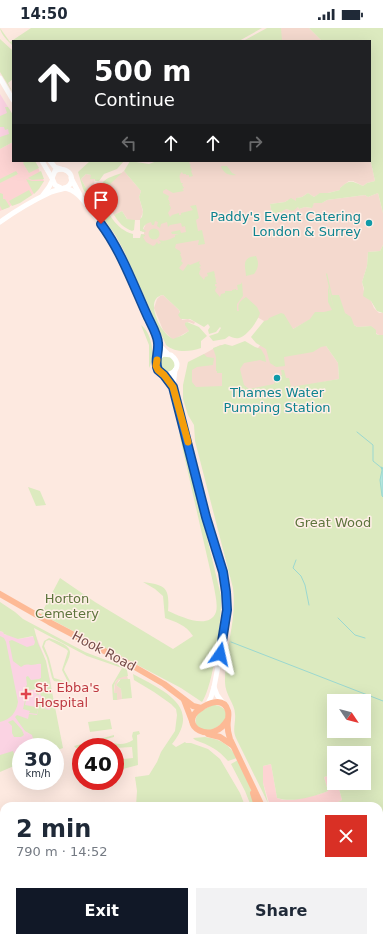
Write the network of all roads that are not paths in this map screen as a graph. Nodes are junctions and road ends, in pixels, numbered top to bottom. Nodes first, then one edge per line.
1 (0, 78) edge
2 (12, 98) edge
3 (43, 162) edge
4 (51, 162) edge
5 (61, 169) junction
6 (71, 178) junction
7 (52, 180) junction
8 (62, 188) junction
9 (39, 198) junction
10 (82, 199) junction
11 (2, 220) edge
12 (158, 344) junction
13 (167, 354) junction
14 (157, 359) junction
15 (175, 370) junction
16 (164, 375) junction
17 (173, 387) junction
18 (0, 594) edge
19 (214, 687) junction
20 (184, 700) junction
21 (224, 705) junction
22 (204, 706) junction
23 (228, 719) junction
24 (192, 721) junction
25 (206, 733) junction
26 (232, 745) junction
27 (250, 782) junction
28 (256, 802) edge
29 (260, 802) edge

1 - 2 street
3 - 7 street
4 - 5 street
5 - 6 street
5 - 7 street
6 - 8 street
6 - 10 street
7 - 8 street
7 - 9 street
8 - 9 street
8 - 10 street
9 - 11 street
10 - 12 street
12 - 13 street
12 - 14 street
13 - 14 street
13 - 15 street
14 - 16 street
15 - 16 street
15 - 17 street
16 - 17 street
17 - 19 street
18 - 20 main road, Hook Road
19 - 21 street
19 - 22 street
20 - 22 main road, Hook Road
20 - 24 main road, Hook Road
21 - 22 main road
21 - 23 main road
22 - 24 main road
23 - 25 main road
23 - 26 main road
24 - 25 main road
25 - 26 main road
26 - 27 main road
27 - 28 main road
27 - 29 main road

